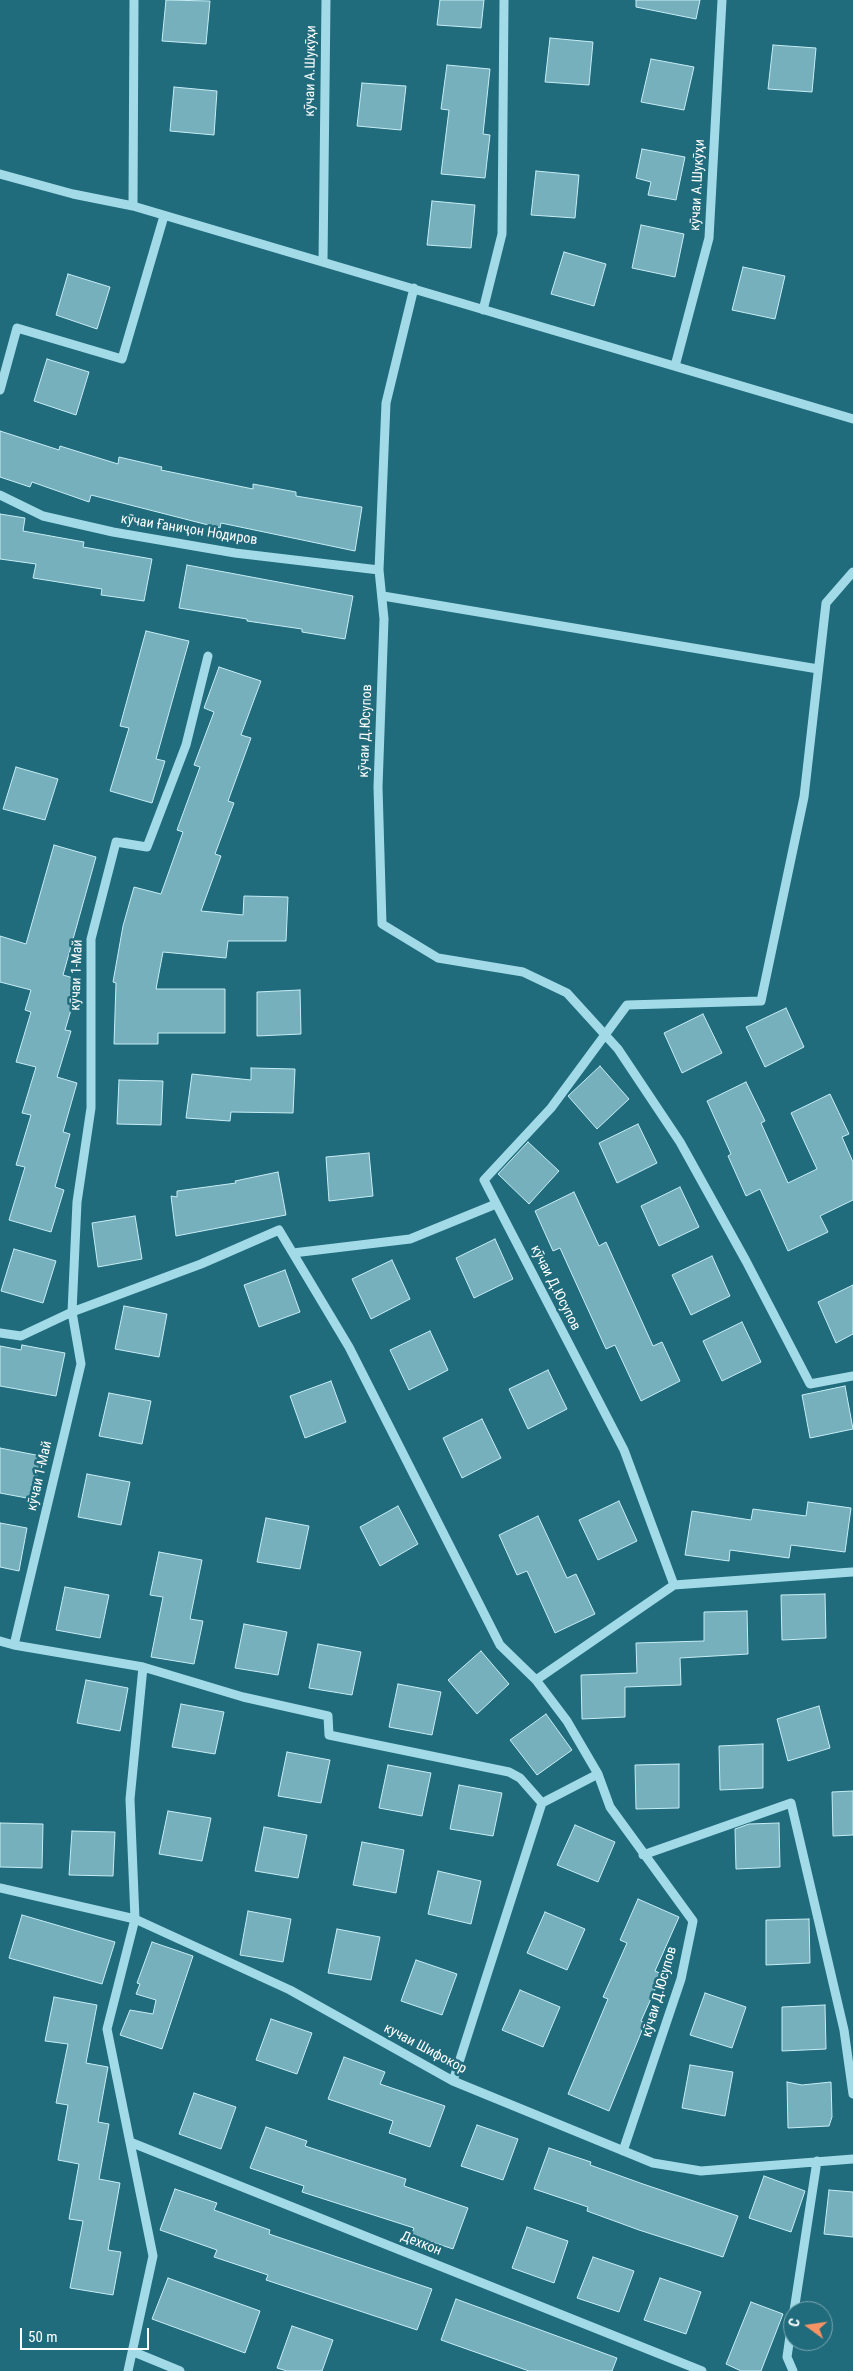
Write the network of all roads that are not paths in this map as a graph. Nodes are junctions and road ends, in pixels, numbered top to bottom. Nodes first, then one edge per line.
1 (134, 0) edge
2 (326, 0) edge
3 (504, 0) edge
4 (722, 0) edge
5 (0, 174) edge
6 (133, 206) junction
7 (164, 216) junction
8 (323, 262) junction
9 (414, 288) junction
10 (483, 310) junction
11 (676, 366) junction
12 (0, 390) edge
13 (853, 419) edge
14 (0, 495) edge
15 (379, 570) junction
16 (853, 572) edge
17 (383, 596) junction
18 (208, 656) dead end
19 (818, 669) junction
20 (605, 1033) junction
21 (496, 1204) junction
22 (293, 1254) junction
23 (72, 1312) junction
24 (0, 1333) edge
25 (853, 1376) edge
26 (853, 1571) edge
27 (674, 1585) junction
28 (0, 1641) edge
29 (14, 1646) junction
30 (143, 1667) junction
31 (536, 1680) junction
32 (598, 1774) junction
33 (542, 1803) junction
34 (643, 1855) junction
35 (0, 1888) edge
36 (135, 1919) junction
37 (453, 2081) junction
38 (853, 2094) edge
39 (130, 2142) junction
40 (623, 2151) junction
41 (853, 2159) edge
42 (817, 2161) junction
43 (796, 2301) edge
44 (788, 2351) edge
45 (134, 2352) junction
46 (128, 2371) edge
47 (180, 2371) edge
48 (702, 2371) edge
49 (793, 2371) edge

1 - 6 street
2 - 8 street, кӯчаи А.Шукӯҳи
3 - 10 street
4 - 11 street, кӯчаи А.Шукӯҳи
5 - 6 street
6 - 7 street
7 - 8 street
7 - 12 street
8 - 9 street
9 - 10 street
9 - 15 street, кӯчаи Д.Юсупов
10 - 11 street
11 - 13 street
14 - 15 street, кӯчаи Ғаниҷон Нодиров
15 - 17 street, кӯчаи Д.Юсупов
16 - 19 street
17 - 19 street
17 - 20 street, кӯчаи Д.Юсупов
18 - 23 street, кӯчаи 1-Май
19 - 20 street
20 - 21 street, кӯчаи Д.Юсупов
20 - 25 street, кӯчаи Д.Юсупов
21 - 22 street
21 - 27 street, кӯчаи Д.Юсупов
22 - 23 street, кӯчаи Д.Юсупов
22 - 31 street, кӯчаи Д.Юсупов
23 - 24 street
23 - 29 street, кӯчаи 1-Май
26 - 27 street
27 - 31 street
28 - 29 street
29 - 30 street
30 - 33 street
30 - 36 street
31 - 32 street, кӯчаи Д.Юсупов
32 - 33 street
32 - 34 street, кӯчаи Д.Юсупов
33 - 37 street
34 - 38 street
34 - 40 street, кӯчаи Д.Юсупов
35 - 36 street, кучаи Шифокор
36 - 37 street, кучаи Шифокор
36 - 39 street
37 - 40 street, кучаи Шифокор
39 - 45 street
39 - 48 street, Дехкон
40 - 42 street, кучаи Шифокор
41 - 42 street, кучаи Шифокор
42 - 43 street
44 - 49 street
45 - 46 street
45 - 47 street

